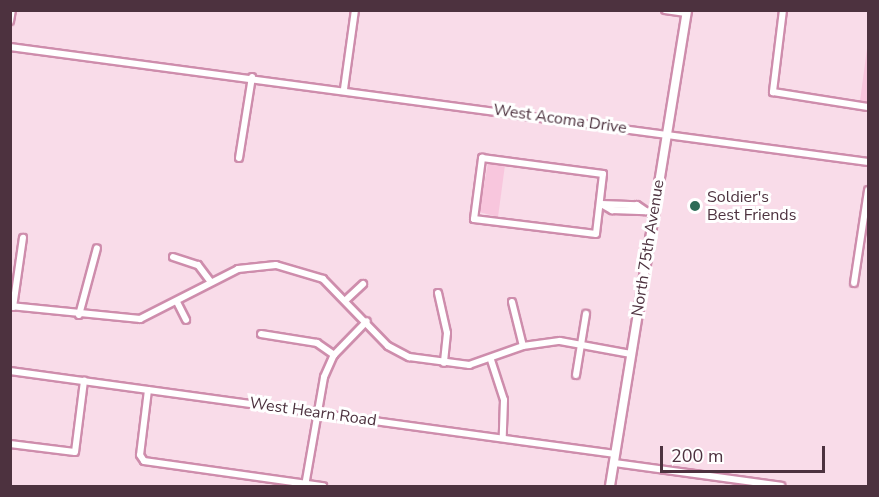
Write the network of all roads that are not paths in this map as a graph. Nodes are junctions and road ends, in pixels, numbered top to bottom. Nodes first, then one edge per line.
1 (12, 10) edge
2 (355, 10) edge
3 (665, 10) edge
4 (783, 10) edge
5 (687, 12) edge
6 (10, 21) edge
7 (10, 47) edge
8 (252, 77) junction
9 (344, 89) junction
10 (868, 107) edge
11 (666, 135) junction
12 (239, 158) dead end
13 (868, 162) edge
14 (868, 190) edge
15 (601, 204) junction
16 (23, 238) dead end
17 (97, 248) dead end
18 (173, 257) dead end
19 (211, 282) junction
20 (854, 283) dead end
21 (363, 284) dead end
22 (438, 293) dead end
23 (347, 298) junction
24 (177, 302) junction
25 (512, 302) dead end
26 (12, 307) edge
27 (586, 314) dead end
28 (79, 315) junction
29 (186, 320) dead end
30 (367, 321) junction
31 (261, 334) dead end
32 (581, 345) junction
33 (523, 346) junction
34 (631, 354) junction
35 (334, 355) junction
36 (491, 360) junction
37 (444, 363) junction
38 (10, 371) edge
39 (576, 375) dead end
40 (84, 381) junction
41 (148, 390) junction
42 (317, 412) junction
43 (503, 438) junction
44 (10, 444) edge
45 (614, 459) junction
46 (305, 485) edge
47 (323, 486) edge
48 (610, 486) edge
49 (781, 486) edge

1 - 6 street
2 - 9 street
3 - 5 street
4 - 10 street
5 - 11 main road, North 75th Avenue
7 - 8 street, West Acoma Drive
8 - 9 street, West Acoma Drive
8 - 12 street
9 - 11 street, West Acoma Drive
11 - 13 street, West Acoma Drive
11 - 34 main road, North 75th Avenue
14 - 20 street
15 - 15 street
15 - 15 street
16 - 26 street
17 - 28 street
18 - 19 street
19 - 23 street
19 - 24 street
21 - 23 street
22 - 37 street
23 - 30 street
24 - 28 street
24 - 29 street
25 - 33 street
26 - 28 street
27 - 32 street
30 - 35 street
30 - 37 street
31 - 35 street
32 - 33 street
32 - 34 street
32 - 39 street
33 - 36 street
34 - 45 main road, North 75th Avenue
35 - 42 street
36 - 37 street
36 - 43 street
38 - 40 street, West Hearn Road
40 - 41 street, West Hearn Road
40 - 44 street
41 - 42 street, West Hearn Road
41 - 46 street
42 - 43 street, West Hearn Road
42 - 46 street
43 - 45 street, West Hearn Road
45 - 48 main road, North 75th Avenue
45 - 49 street, West Hearn Road
46 - 47 street

